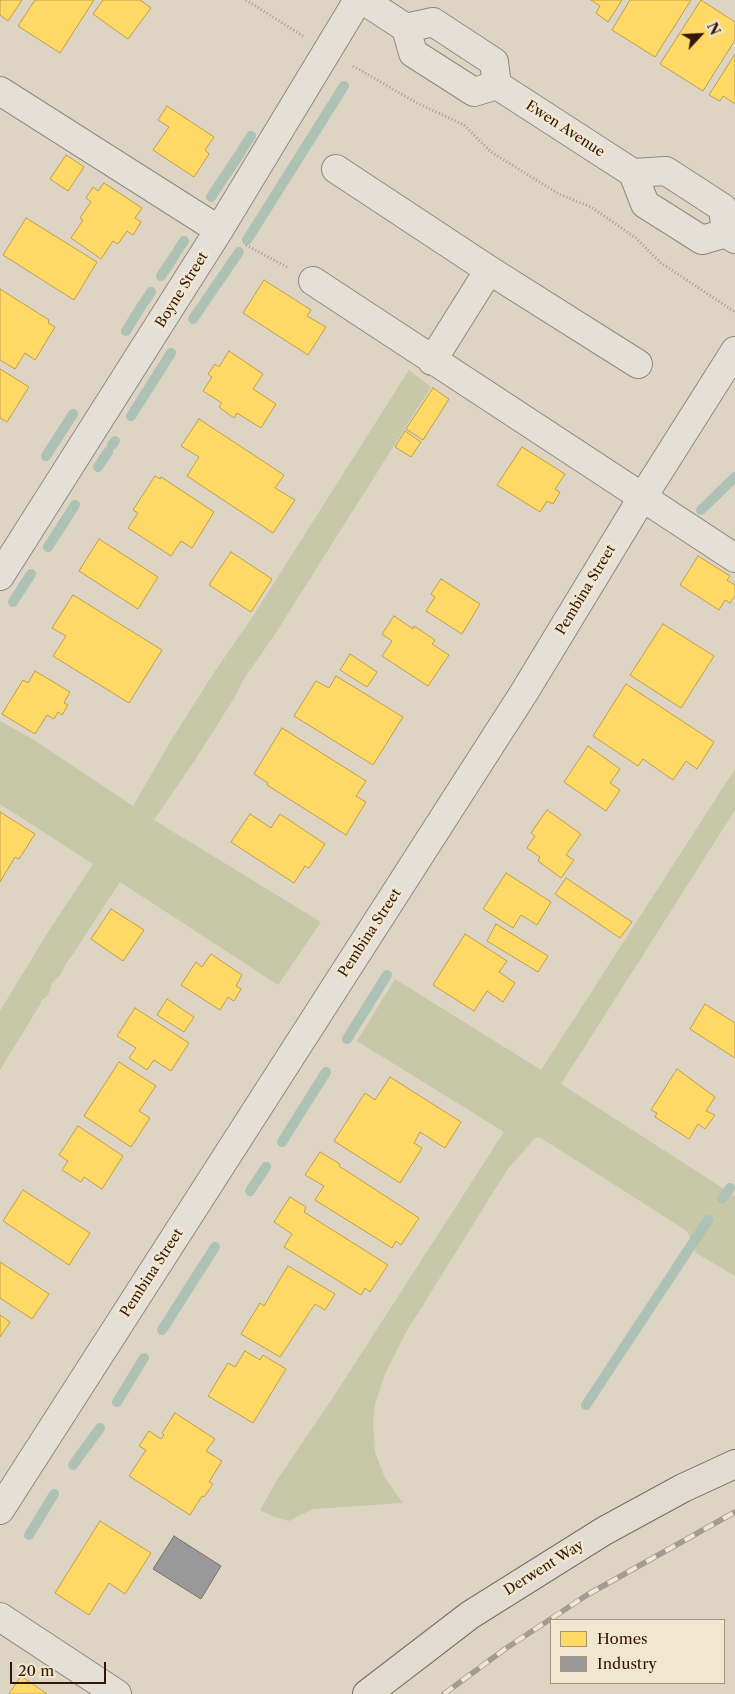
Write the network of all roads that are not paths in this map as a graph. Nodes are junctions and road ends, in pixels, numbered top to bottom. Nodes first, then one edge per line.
1 (358, 0) edge
2 (363, 0) edge
3 (406, 28) junction
4 (497, 85) junction
5 (0, 91) edge
6 (336, 169) dead end
7 (633, 173) junction
8 (220, 230) junction
9 (731, 236) edge
10 (489, 270) junction
11 (312, 281) road end
12 (735, 351) edge
13 (432, 361) junction
14 (638, 364) dead end
15 (642, 498) junction
16 (735, 558) edge
17 (0, 576) edge
18 (735, 1464) edge
19 (0, 1510) edge
20 (0, 1617) edge
21 (117, 1694) edge
22 (366, 1694) edge

1 - 8 street, Boyne Street
2 - 3 street
3 - 4 street
3 - 4 street
4 - 7 street, Ewen Avenue
5 - 8 street
6 - 10 street
7 - 9 street
7 - 9 street
8 - 17 street, Boyne Street
10 - 13 street
10 - 14 street
11 - 13 street
12 - 15 street, Pembina Street
13 - 15 street
15 - 16 street
15 - 19 street, Pembina Street
18 - 22 main road, Derwent Way
20 - 21 street

